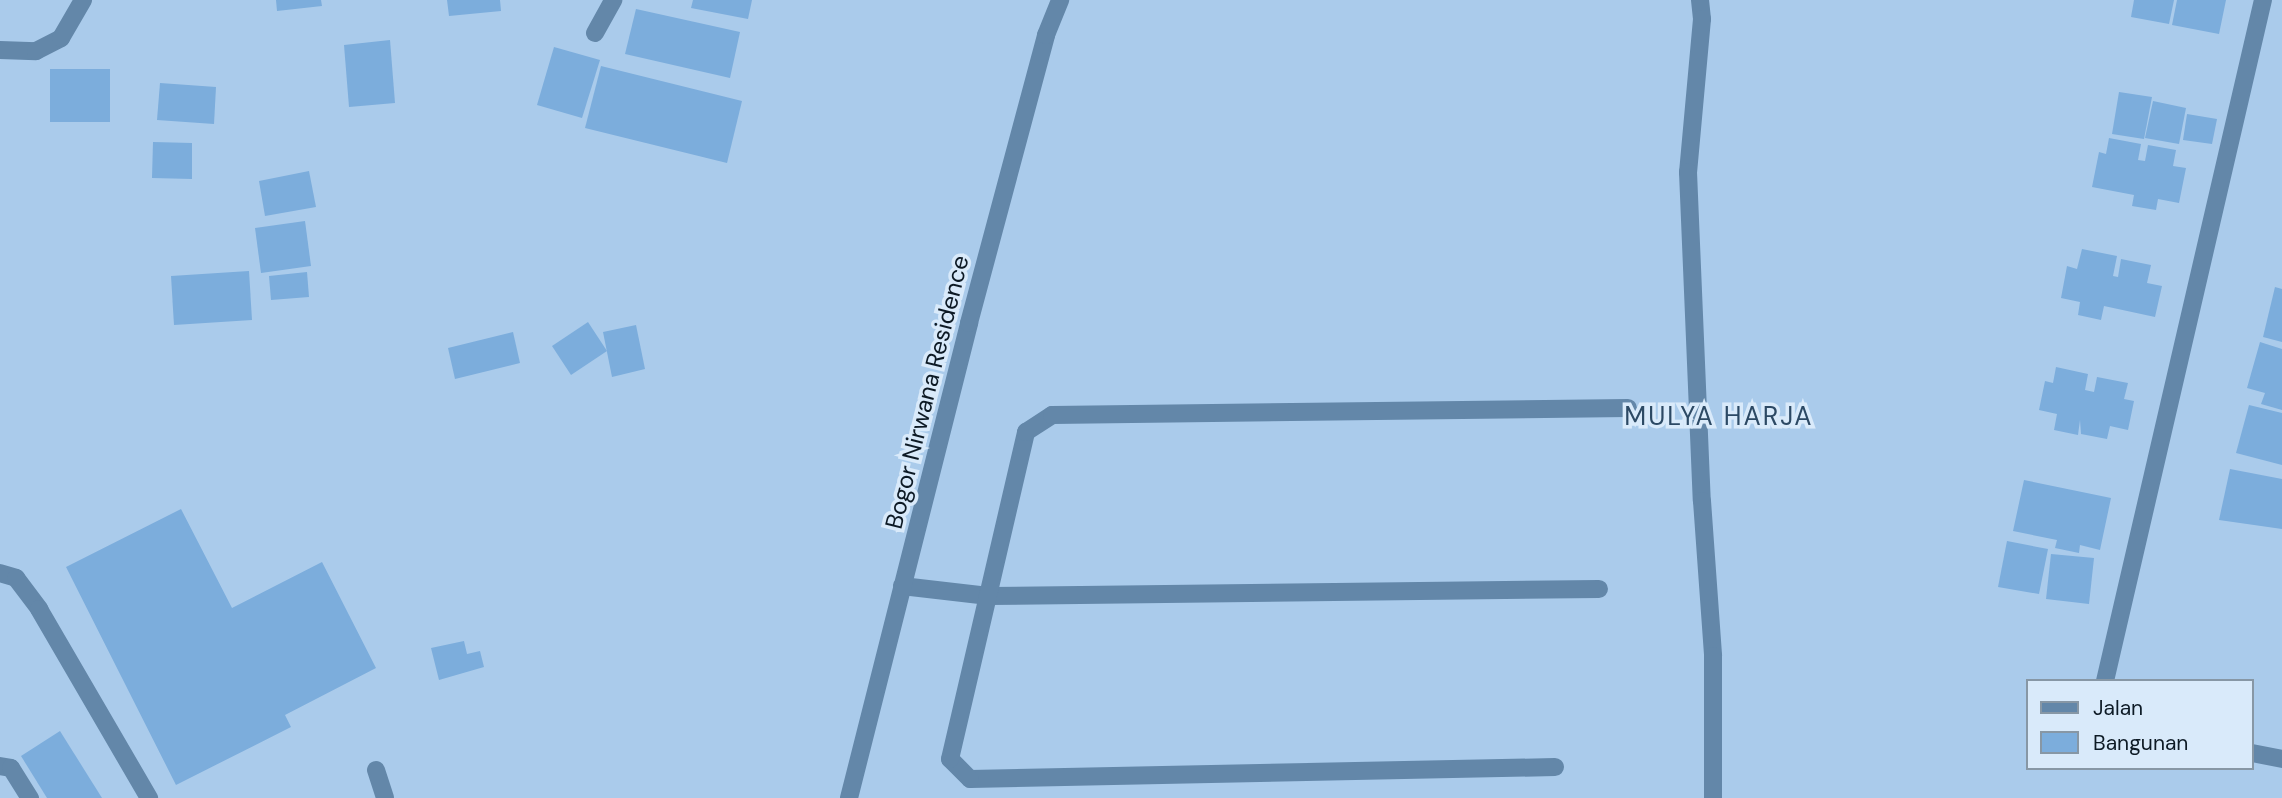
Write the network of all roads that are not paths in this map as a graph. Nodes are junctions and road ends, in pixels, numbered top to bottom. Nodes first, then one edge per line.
1 (83, 0) edge
2 (613, 0) edge
3 (1060, 0) edge
4 (1700, 0) edge
5 (2263, 0) edge
6 (594, 33) dead end
7 (0, 50) edge
8 (1628, 408) dead end
9 (0, 573) edge
10 (902, 586) junction
11 (1598, 589) dead end
12 (988, 596) junction
13 (2105, 679) edge
14 (2254, 753) edge
15 (2282, 759) edge
16 (0, 766) edge
17 (1555, 767) dead end
18 (376, 770) dead end
19 (30, 798) edge
20 (149, 798) edge
21 (385, 798) edge
22 (849, 798) edge
23 (1713, 798) edge

1 - 7 street
2 - 6 street
3 - 10 street, Bogor Nirwana Residence
4 - 23 street
5 - 13 street
8 - 12 street
9 - 20 street
10 - 12 street
10 - 22 street, Bogor Nirwana Residence
11 - 12 street
12 - 17 street
14 - 15 street
16 - 19 street
18 - 21 street

